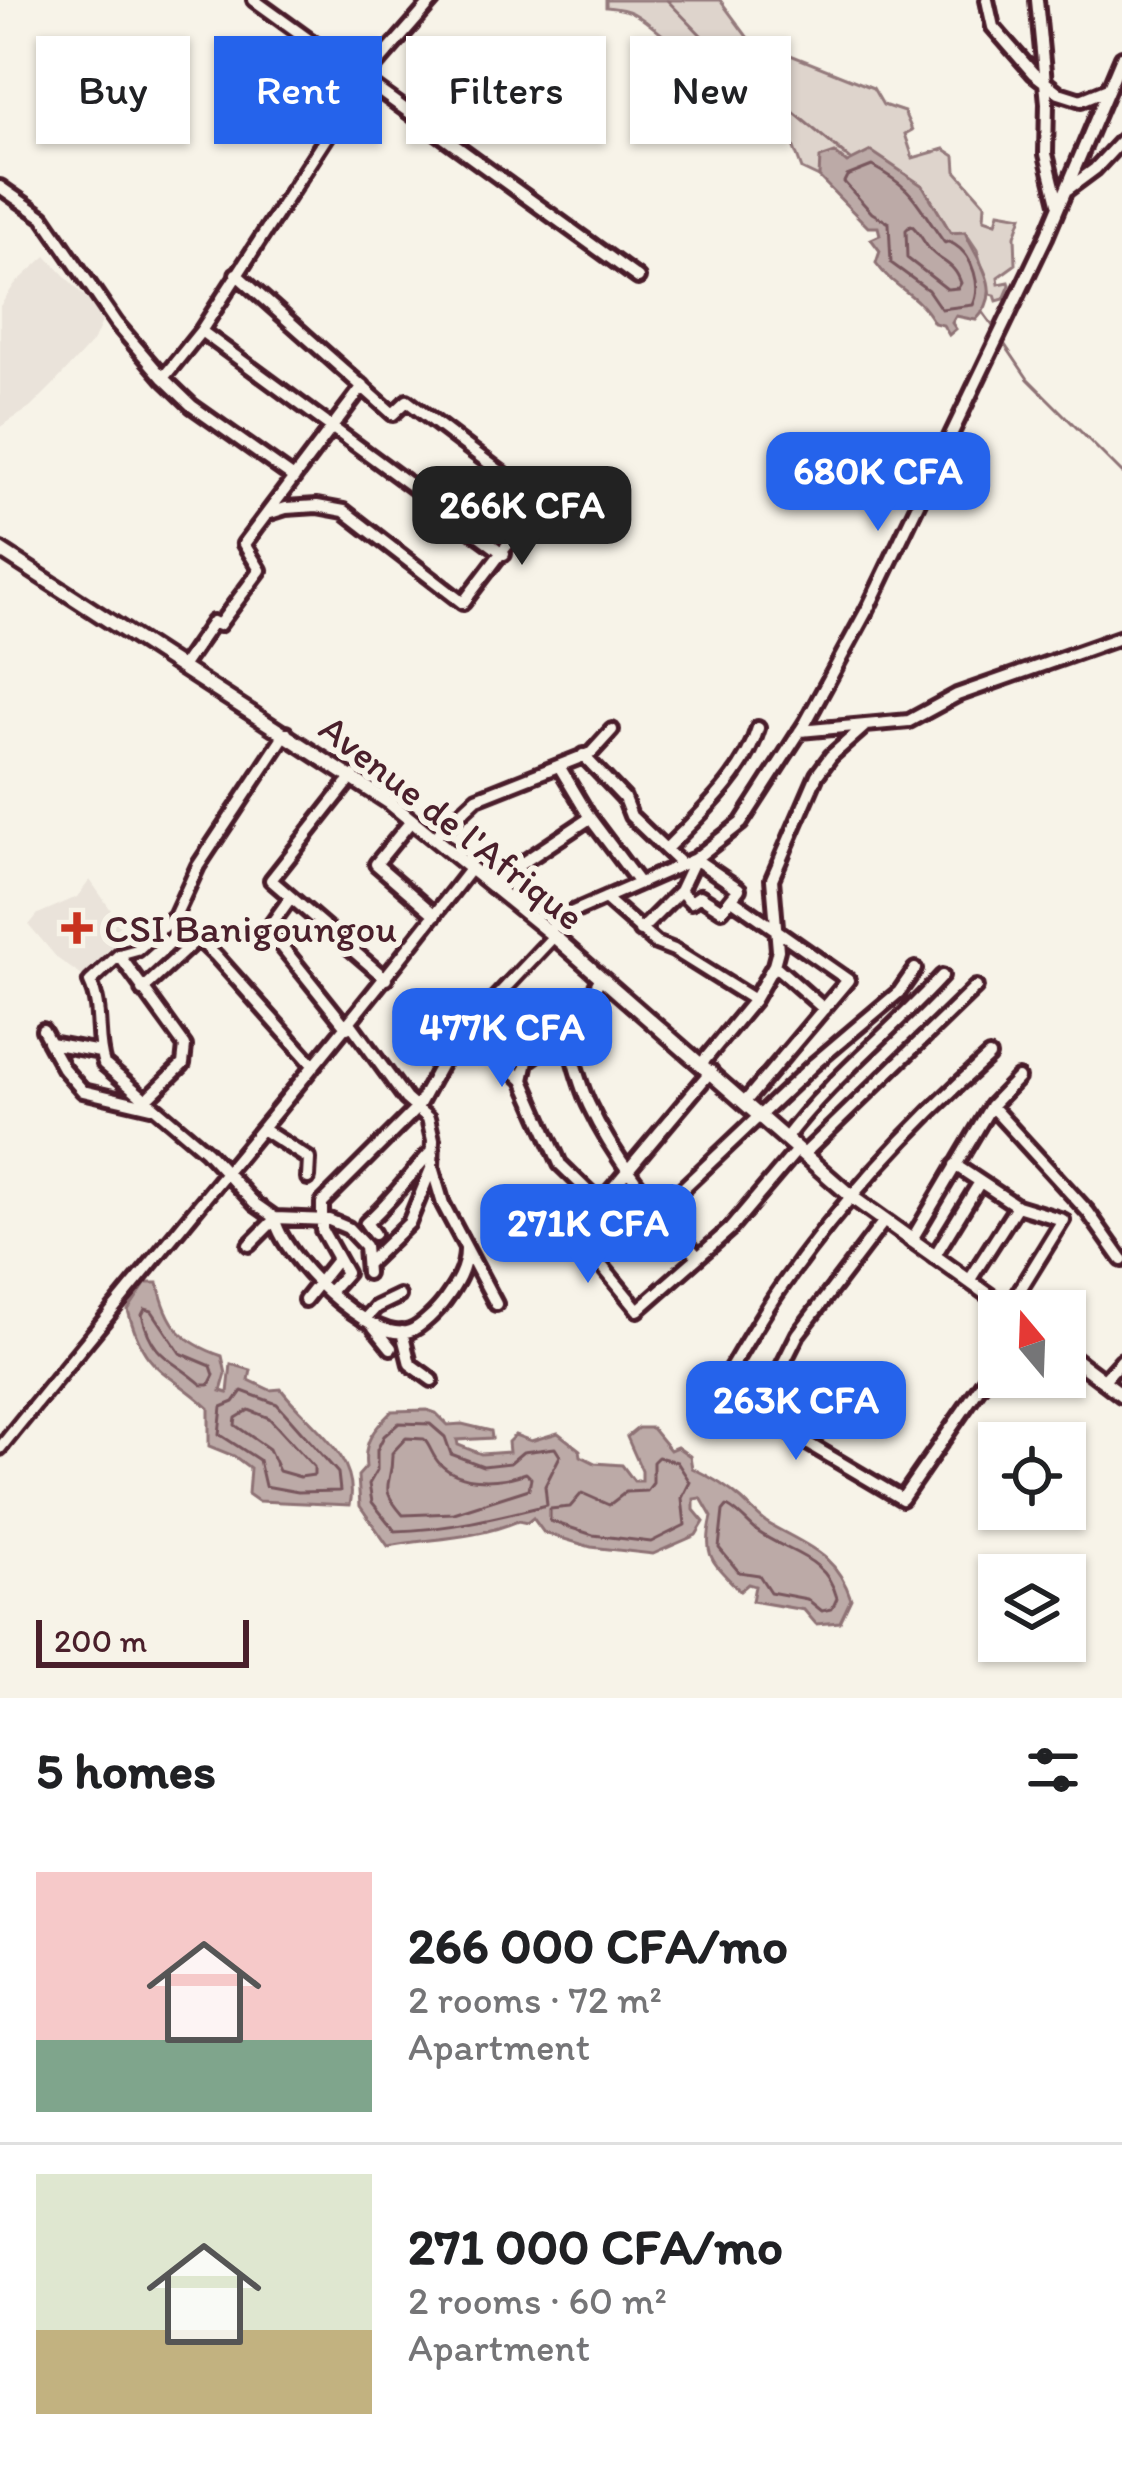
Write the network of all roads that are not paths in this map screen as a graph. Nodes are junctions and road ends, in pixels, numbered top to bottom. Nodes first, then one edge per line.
1 (254, 0) edge
2 (433, 0) edge
3 (987, 0) edge
4 (1037, 0) edge
5 (304, 36) edge
6 (1122, 57) edge
7 (382, 58) edge
8 (1045, 84) junction
9 (1108, 89) junction
10 (382, 92) edge
11 (1122, 140) edge
12 (321, 144) edge
13 (0, 187) edge
14 (1065, 191) junction
15 (1059, 206) junction
16 (236, 274) junction
17 (638, 278) dead end
18 (201, 331) junction
19 (164, 378) junction
20 (363, 386) junction
21 (333, 427) junction
22 (294, 478) junction
23 (541, 502) junction
24 (266, 515) junction
25 (577, 530) dead end
26 (0, 550) edge
27 (504, 554) junction
28 (1122, 637) edge
29 (182, 667) junction
30 (866, 725) junction
31 (758, 728) dead end
32 (612, 730) dead end
33 (800, 731) junction
34 (286, 733) junction
35 (584, 755) junction
36 (559, 766) junction
37 (352, 776) junction
38 (590, 818) junction
39 (412, 820) junction
40 (435, 838) junction
41 (666, 849) junction
42 (695, 859) junction
43 (681, 864) junction
44 (471, 868) junction
45 (639, 883) junction
46 (491, 884) junction
47 (680, 892) junction
48 (291, 898) junction
49 (604, 898) junction
50 (732, 899) junction
51 (435, 914) junction
52 (175, 916) junction
53 (776, 930) junction
54 (640, 931) junction
55 (551, 934) junction
56 (196, 940) junction
57 (119, 955) junction
58 (774, 965) junction
59 (915, 969) dead end
60 (942, 976) dead end
61 (601, 977) junction
62 (386, 979) junction
63 (976, 987) dead end
64 (142, 990) junction
65 (754, 1000) junction
66 (824, 1009) junction
67 (349, 1026) junction
68 (468, 1028) junction
69 (566, 1033) junction
70 (100, 1052) junction
71 (989, 1056) dead end
72 (314, 1066) junction
73 (706, 1067) junction
74 (1018, 1078) dead end
75 (523, 1080) junction
76 (745, 1102) junction
77 (148, 1104) junction
78 (991, 1106) junction
79 (417, 1108) junction
80 (760, 1117) junction
81 (262, 1129) junction
82 (785, 1139) junction
83 (432, 1151) junction
84 (800, 1153) junction
85 (955, 1166) junction
86 (432, 1167) junction
87 (226, 1171) junction
88 (627, 1172) junction
89 (308, 1178) dead end
90 (980, 1182) junction
91 (853, 1198) junction
92 (600, 1202) junction
93 (363, 1203) dead end
94 (1017, 1206) junction
95 (659, 1211) junction
96 (374, 1215) junction
97 (274, 1219) junction
98 (320, 1220) junction
99 (884, 1221) junction
100 (374, 1234) dead end
101 (464, 1240) junction
102 (911, 1241) junction
103 (249, 1245) dead end
104 (698, 1257) junction
105 (934, 1258) junction
106 (1122, 1260) edge
107 (336, 1261) junction
108 (317, 1280) junction
109 (969, 1281) junction
110 (981, 1290) edge
111 (1021, 1290) edge
112 (329, 1292) junction
113 (399, 1296) dead end
114 (305, 1300) dead end
115 (496, 1304) dead end
116 (369, 1323) junction
117 (403, 1331) junction
118 (391, 1348) dead end
119 (1122, 1360) edge
120 (1086, 1368) edge
121 (432, 1380) dead end
122 (1103, 1381) junction
123 (978, 1389) edge
124 (1122, 1395) edge
125 (758, 1414) junction
126 (0, 1448) edge

1 - 5 street
2 - 7 street
3 - 8 street
4 - 8 street
6 - 9 street
8 - 9 street
8 - 15 street
9 - 14 street
10 - 17 street
11 - 14 street
12 - 16 street
13 - 19 street
14 - 15 street
15 - 33 street
16 - 18 street
16 - 20 street
18 - 19 street
18 - 21 street
19 - 22 street
20 - 21 street
20 - 23 street
21 - 22 street
21 - 27 street
22 - 24 street
23 - 25 street
23 - 27 street
24 - 27 street
24 - 29 street
26 - 29 main road, Avenue de l'Afrique
28 - 30 street
29 - 34 main road, Avenue de l'Afrique
30 - 33 street
30 - 53 street
31 - 41 street
32 - 35 street
33 - 42 street
34 - 37 main road, Avenue de l'Afrique
34 - 52 street
35 - 36 street
35 - 41 street
36 - 38 street
36 - 40 street
37 - 39 main road, Avenue de l'Afrique
37 - 48 street
38 - 45 street
38 - 46 street
39 - 40 main road, Avenue de l'Afrique
39 - 51 street
40 - 44 main road, Avenue de l'Afrique
41 - 43 street
42 - 43 street
42 - 47 street
42 - 50 street
43 - 45 street
44 - 46 main road, Avenue de l'Afrique
44 - 51 street
45 - 49 street
46 - 55 main road, Avenue de l'Afrique
47 - 50 street
47 - 54 street
48 - 62 street
48 - 67 street
49 - 54 street
49 - 55 street
50 - 53 street
51 - 62 street
52 - 56 street
52 - 57 street
53 - 58 street
53 - 66 street
54 - 65 street
55 - 61 main road, Avenue de l'Afrique
55 - 68 street
56 - 64 street
56 - 72 street
57 - 64 street
57 - 70 street
58 - 65 street
58 - 66 street
59 - 80 street
60 - 82 street
61 - 69 street
61 - 73 main road, Avenue de l'Afrique
62 - 67 street
63 - 84 street
64 - 77 street
65 - 73 street
66 - 76 street
67 - 72 street
67 - 79 street
68 - 75 street
68 - 79 street
69 - 75 street
69 - 88 street
70 - 77 street
70 - 77 street
71 - 91 street
72 - 81 street
73 - 76 main road, Avenue de l'Afrique
73 - 88 street
74 - 78 street
75 - 92 street
76 - 80 main road, Avenue de l'Afrique
77 - 87 street
78 - 85 street
78 - 106 street
79 - 83 street
79 - 98 street
80 - 82 main road, Avenue de l'Afrique
80 - 95 street
81 - 87 street
81 - 89 street
82 - 84 main road, Avenue de l'Afrique
83 - 86 street
83 - 96 street
84 - 91 main road, Avenue de l'Afrique
84 - 104 street
85 - 90 street
85 - 102 street
86 - 98 street
86 - 101 street
87 - 97 street
87 - 126 street
88 - 92 street
88 - 95 street
90 - 94 street
90 - 105 street
91 - 99 main road, Avenue de l'Afrique
91 - 125 street
92 - 104 street
93 - 96 street
94 - 109 street
94 - 111 street
95 - 104 street
96 - 100 street
97 - 98 street
97 - 103 street
97 - 108 street
98 - 107 street
99 - 102 main road, Avenue de l'Afrique
99 - 125 street
101 - 115 street
101 - 117 street
102 - 105 main road, Avenue de l'Afrique
105 - 109 main road, Avenue de l'Afrique
107 - 108 street
107 - 112 street
108 - 112 street
108 - 114 street
109 - 110 main road, Avenue de l'Afrique
112 - 116 street
113 - 116 street
116 - 117 street
116 - 118 street
117 - 121 street
119 - 122 street
120 - 122 main road
122 - 124 main road
123 - 125 street

